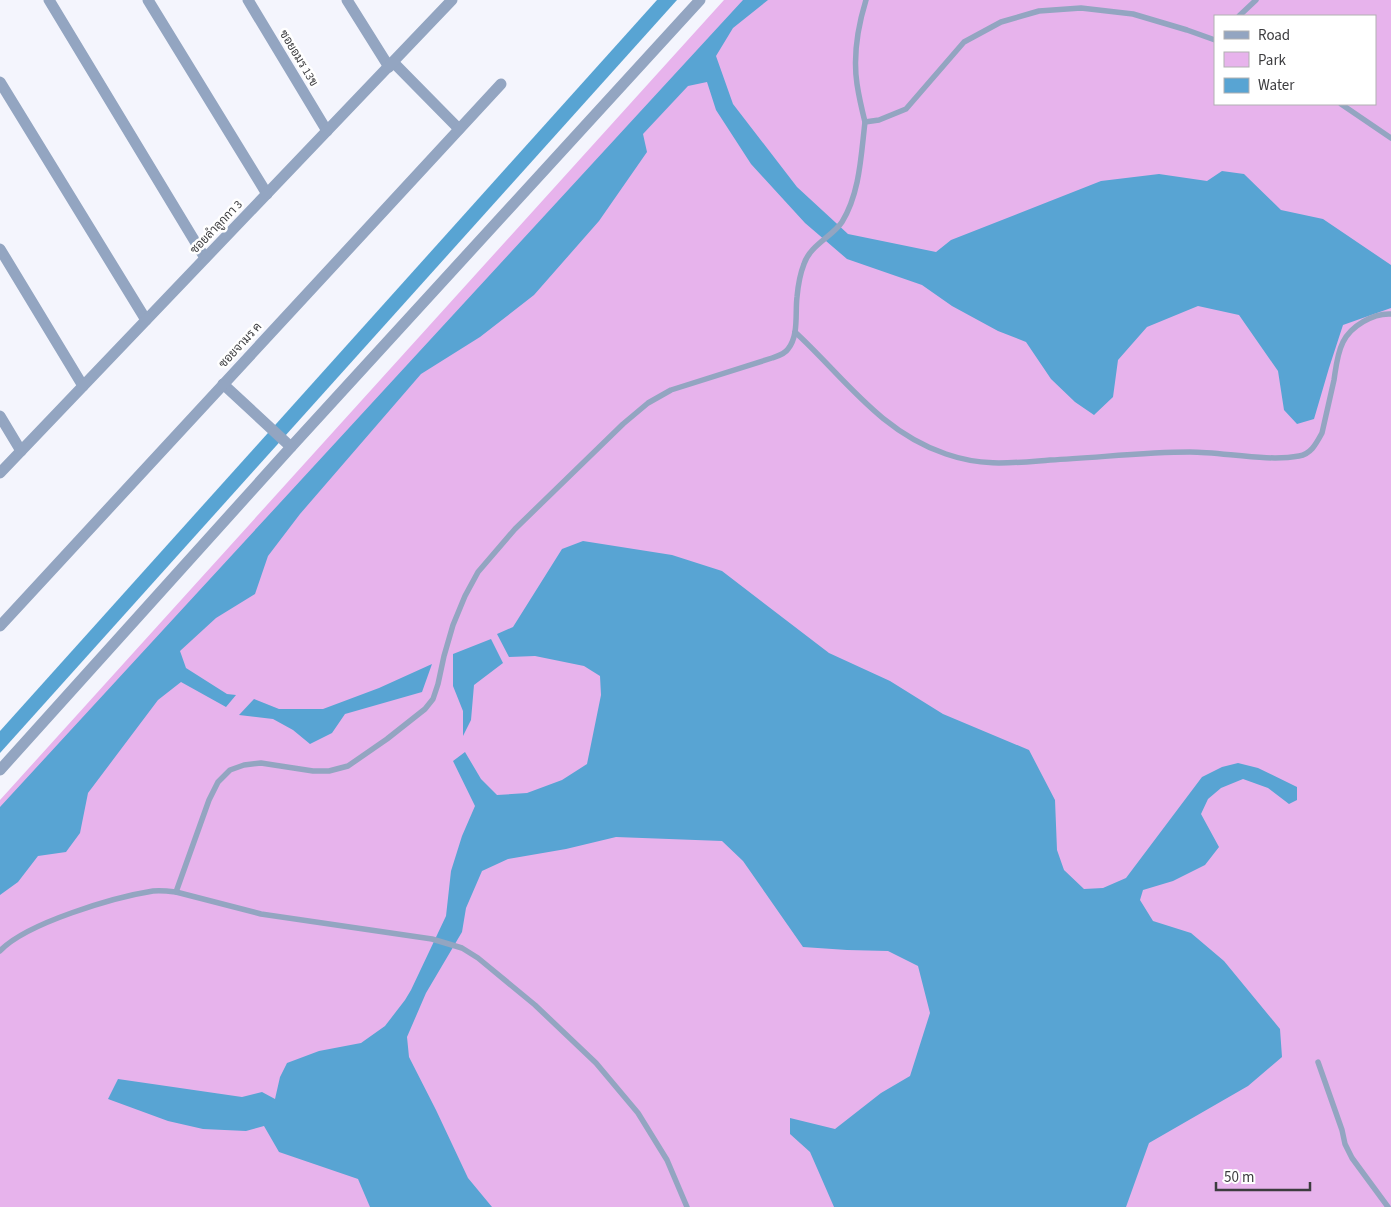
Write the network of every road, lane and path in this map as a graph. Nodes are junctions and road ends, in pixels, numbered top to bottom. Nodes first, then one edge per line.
1 (49, 0) edge
2 (148, 0) edge
3 (248, 0) edge
4 (347, 0) edge
5 (452, 0) edge
6 (700, 0) edge
7 (866, 0) edge
8 (1256, 0) edge
9 (1240, 15) edge
10 (1214, 40) edge
11 (391, 64) junction
12 (0, 82) edge
13 (501, 84) dead end
14 (1343, 105) edge
15 (865, 122) junction
16 (459, 129) junction
17 (327, 131) junction
18 (1391, 138) edge
19 (267, 194) junction
20 (0, 249) edge
21 (205, 258) junction
22 (1391, 314) edge
23 (146, 320) junction
24 (795, 332) junction
25 (223, 384) junction
26 (83, 386) junction
27 (0, 416) edge
28 (291, 447) junction
29 (21, 451) junction
30 (0, 473) edge
31 (0, 626) edge
32 (0, 770) edge
33 (176, 892) junction
34 (0, 951) edge
35 (1318, 1062) dead end
36 (687, 1207) edge
37 (1388, 1207) edge

1 - 21 street
2 - 19 street
3 - 17 street, ซอยอมร 13ข
4 - 11 street
5 - 11 street, ซอยลำลูกกา 3
6 - 28 street
7 - 15 lane
8 - 9 lane
10 - 15 lane
11 - 16 street
11 - 17 street, ซอยลำลูกกา 3
12 - 23 street
13 - 16 street, ซอยจามร ค
14 - 18 lane
15 - 24 lane
16 - 25 street, ซอยจามร ค
17 - 19 street, ซอยลำลูกกา 3
19 - 21 street, ซอยลำลูกกา 3
20 - 26 street
21 - 23 street, ซอยลำลูกกา 3
22 - 24 lane
23 - 26 street, ซอยลำลูกกา 3
24 - 33 lane
25 - 28 street
25 - 31 street, ซอยจามร ค
26 - 29 street, ซอยลำลูกกา 3
27 - 29 street
28 - 32 street
29 - 30 street, ซอยลำลูกกา 3
33 - 34 lane
33 - 36 lane
35 - 37 lane

